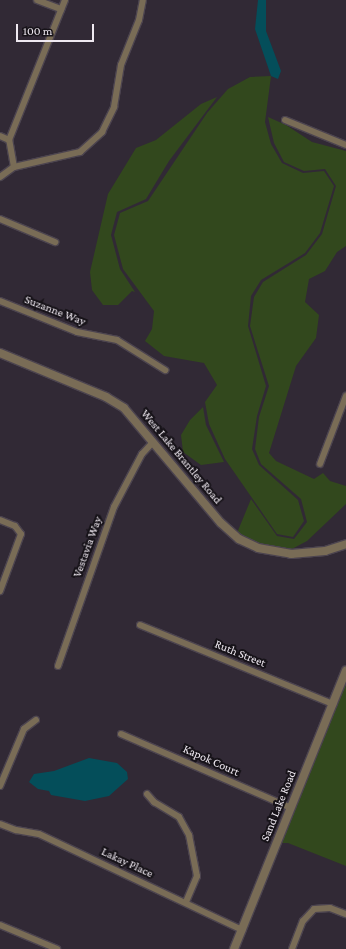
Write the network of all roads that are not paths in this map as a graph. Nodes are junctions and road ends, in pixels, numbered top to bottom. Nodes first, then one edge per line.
1 (38, 0) edge
2 (65, 0) edge
3 (143, 0) edge
4 (61, 9) junction
5 (286, 120) dead end
6 (0, 136) edge
7 (9, 140) junction
8 (346, 145) edge
9 (14, 167) junction
10 (0, 177) edge
11 (0, 219) edge
12 (55, 242) dead end
13 (0, 301) edge
14 (0, 353) edge
15 (166, 370) dead end
16 (346, 396) edge
17 (154, 442) junction
18 (320, 464) dead end
19 (0, 520) edge
20 (346, 544) edge
21 (0, 592) edge
22 (140, 625) dead end
23 (58, 666) dead end
24 (346, 671) edge
25 (333, 704) junction
26 (36, 720) dead end
27 (121, 734) dead end
28 (0, 786) edge
29 (147, 794) dead end
30 (291, 808) junction
31 (0, 824) edge
32 (186, 902) junction
33 (346, 914) edge
34 (0, 925) edge
35 (242, 930) junction
36 (57, 949) edge
37 (234, 949) edge
38 (292, 949) edge

1 - 4 street
2 - 4 street
3 - 9 street
4 - 7 street
5 - 8 street
6 - 7 street
7 - 9 street
9 - 10 street
11 - 12 street
13 - 15 street, Suzanne Way
14 - 17 street, West Lake Brantley Road
16 - 18 street
17 - 20 street, West Lake Brantley Road
17 - 23 street, Vestavia Way
19 - 21 street
22 - 25 street, Ruth Street
24 - 25 street, Sand Lake Road
25 - 30 street, Sand Lake Road
26 - 28 street
27 - 30 street, Kapok Court
29 - 32 street
30 - 35 street, Sand Lake Road
31 - 32 street, Lakay Place
32 - 35 street, Lakay Place
33 - 38 street
34 - 36 street
35 - 37 street, Sand Lake Road

